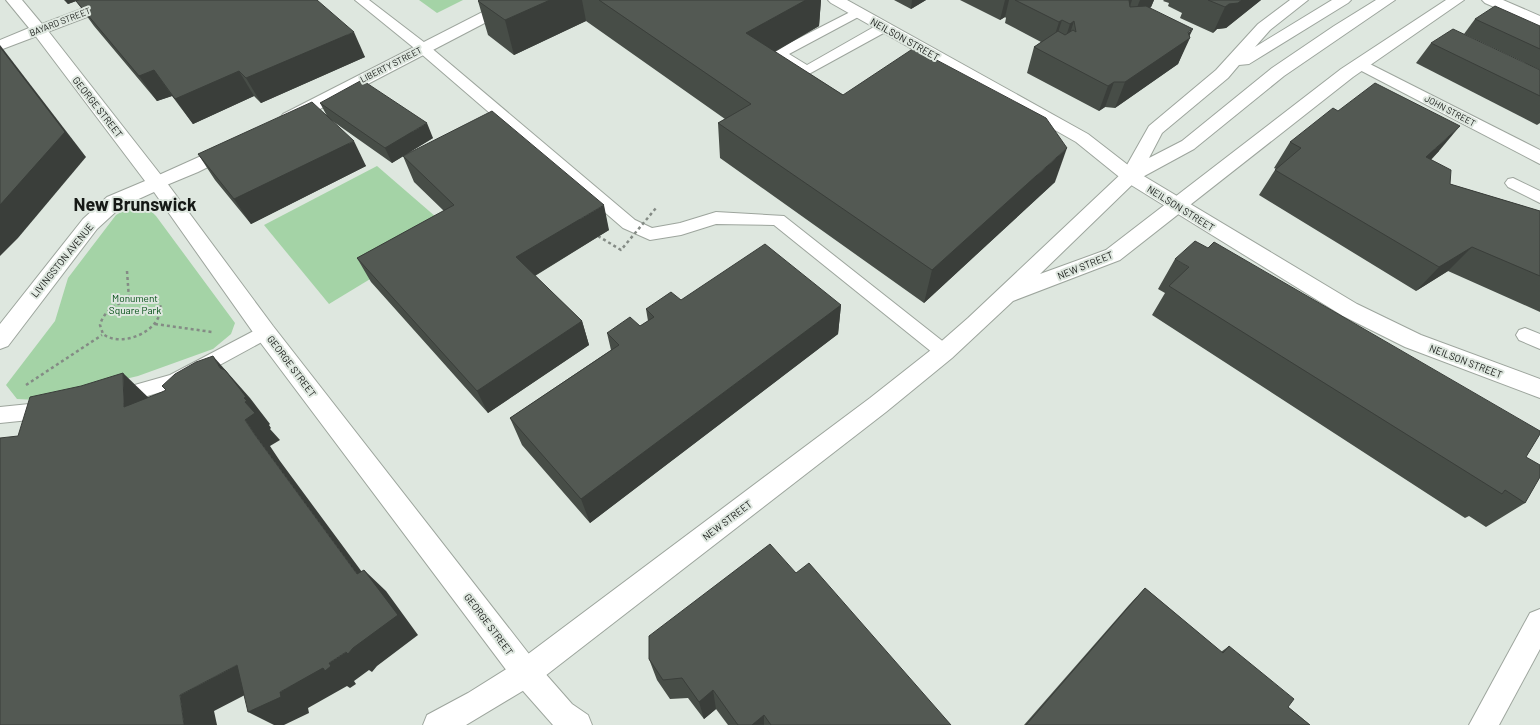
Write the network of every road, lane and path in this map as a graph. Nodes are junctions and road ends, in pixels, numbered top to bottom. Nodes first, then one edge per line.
1 (14, 0) edge
2 (119, 0) edge
3 (361, 0) edge
4 (518, 0) edge
5 (836, 0) edge
6 (1300, 0) edge
7 (1343, 0) edge
8 (1387, 0) edge
9 (1456, 0) edge
10 (1490, 0) edge
11 (858, 12) junction
12 (1540, 22) edge
13 (884, 27) junction
14 (39, 30) junction
15 (0, 45) edge
16 (424, 49) junction
17 (1360, 64) junction
18 (1222, 74) junction
19 (276, 124) edge
20 (241, 143) edge
21 (1540, 158) edge
22 (1130, 176) junction
23 (157, 183) junction
24 (1513, 183) dead end
25 (1540, 198) edge
26 (1176, 205) junction
27 (656, 208) dead end
28 (598, 236) edge
29 (128, 271) dead end
30 (1005, 296) junction
31 (129, 299) junction
32 (155, 324) junction
33 (265, 332) junction
34 (220, 333) dead end
35 (102, 335) junction
36 (0, 340) edge
37 (944, 352) junction
38 (25, 386) dead end
39 (1540, 389) edge
40 (100, 402) edge
41 (69, 409) edge
42 (0, 415) edge
43 (1540, 622) edge
44 (526, 673) junction
45 (436, 725) edge
46 (578, 725) edge
47 (1484, 725) edge

1 - 14 street, GEORGE STREET
2 - 14 street, BAYARD STREET
3 - 16 lane
4 - 16 street, LIBERTY STREET
5 - 11 street, NEILSON STREET
6 - 18 street
7 - 18 street
8 - 22 street
9 - 17 street, NEW STREET
10 - 12 street
11 - 13 street, NEILSON STREET
11 - 13 lane
13 - 22 street, NEILSON STREET
14 - 15 street, BAYARD STREET
14 - 23 street, GEORGE STREET
16 - 19 street, LIBERTY STREET
16 - 37 lane
17 - 21 street, JOHN STREET
17 - 26 street, NEW STREET
18 - 22 street
20 - 23 street
22 - 26 street, NEILSON STREET
22 - 30 street, NEW STREET
23 - 33 street, GEORGE STREET
23 - 36 street, LIVINGSTON AVENUE
24 - 25 lane
26 - 30 street, NEW STREET
26 - 39 street, NEILSON STREET
27 - 28 path, bridge
29 - 31 path
30 - 37 street, NEW STREET
31 - 32 path
31 - 35 path
32 - 34 path
32 - 35 path
33 - 40 lane
33 - 44 street, GEORGE STREET
35 - 38 path
37 - 44 street, NEW STREET
41 - 42 lane
43 - 47 street
44 - 45 street, NEW STREET
44 - 46 street, GEORGE STREET

